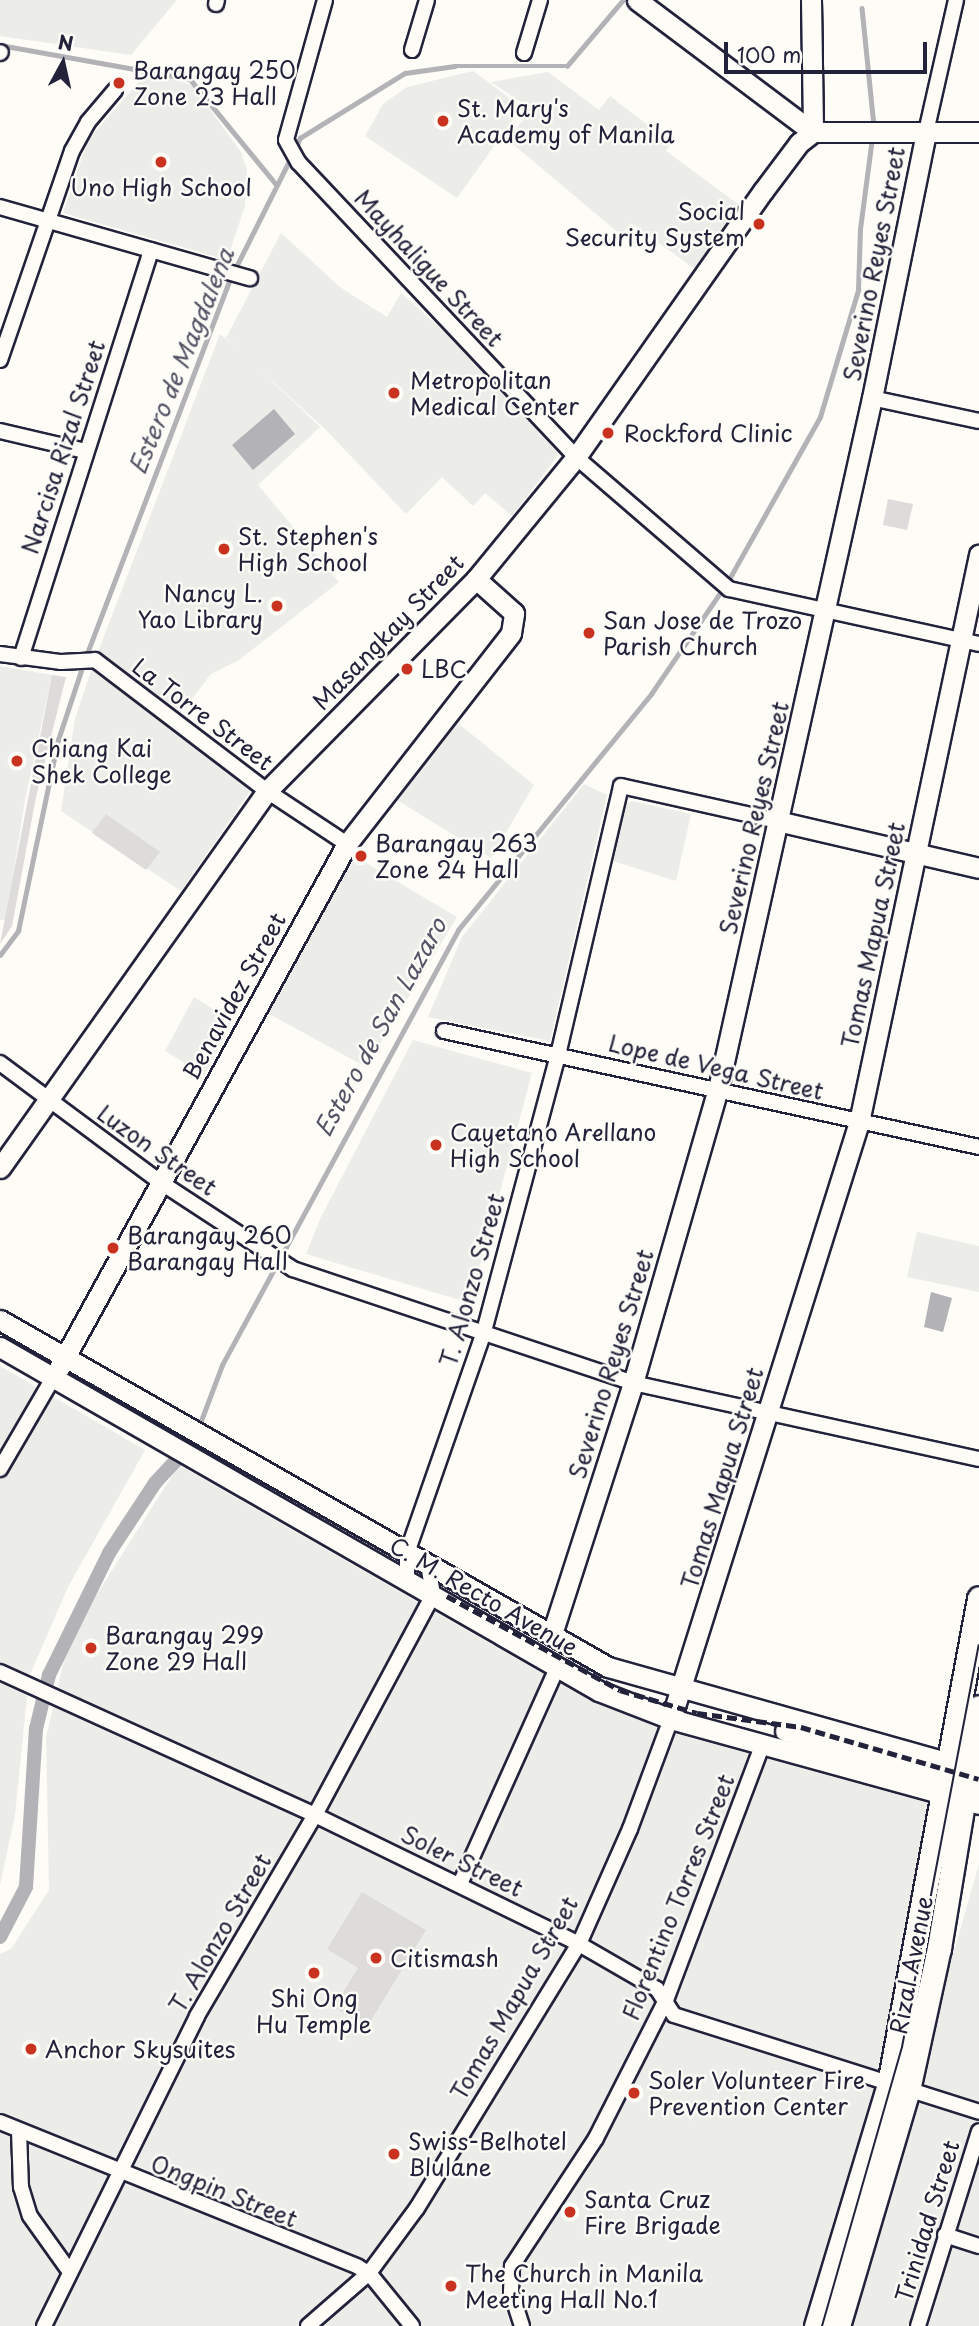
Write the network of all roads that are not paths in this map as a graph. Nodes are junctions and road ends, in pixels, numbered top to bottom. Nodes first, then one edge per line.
1 (325, 0) edge
2 (427, 0) edge
3 (540, 0) edge
4 (637, 0) edge
5 (811, 0) edge
6 (956, 0) edge
7 (412, 50) dead end
8 (524, 53) dead end
9 (115, 90) dead end
10 (813, 132) junction
11 (926, 132) junction
12 (979, 132) edge
13 (0, 207) edge
14 (50, 220) junction
15 (151, 250) junction
16 (246, 277) dead end
17 (0, 360) edge
18 (872, 398) junction
19 (979, 421) edge
20 (0, 431) edge
21 (85, 451) junction
22 (576, 457) junction
23 (979, 555) edge
24 (476, 579) junction
25 (826, 611) junction
26 (970, 642) edge
27 (0, 654) edge
28 (21, 658) junction
29 (267, 791) junction
30 (777, 821) junction
31 (346, 844) junction
32 (916, 853) junction
33 (979, 867) edge
34 (444, 1031) dead end
35 (558, 1055) junction
36 (0, 1063) edge
37 (718, 1089) junction
38 (47, 1099) junction
39 (859, 1122) junction
40 (979, 1147) edge
41 (0, 1168) edge
42 (160, 1182) junction
43 (0, 1320) edge
44 (483, 1335) junction
45 (0, 1347) edge
46 (65, 1357) junction
47 (53, 1378) junction
48 (633, 1383) junction
49 (765, 1415) junction
50 (979, 1459) edge
51 (0, 1469) edge
52 (407, 1553) junction
53 (428, 1566) junction
54 (407, 1579) junction
55 (433, 1595) junction
56 (979, 1598) edge
57 (552, 1634) junction
58 (557, 1668) junction
59 (0, 1672) edge
60 (681, 1691) junction
61 (979, 1707) edge
62 (671, 1719) junction
63 (763, 1743) junction
64 (962, 1783) edge
65 (315, 1815) junction
66 (460, 1884) junction
67 (579, 1944) junction
68 (666, 2000) junction
69 (898, 2087) junction
70 (979, 2112) edge
71 (0, 2122) edge
72 (19, 2131) junction
73 (979, 2131) edge
74 (118, 2172) junction
75 (945, 2235) junction
76 (979, 2246) edge
77 (70, 2272) junction
78 (369, 2273) junction
79 (44, 2326) edge
80 (308, 2326) edge
81 (412, 2326) edge
82 (522, 2326) edge
83 (816, 2326) edge
84 (838, 2326) edge
85 (918, 2326) edge

1 - 22 street, Mayhaligue Street
2 - 7 street
3 - 8 street
4 - 10 street
5 - 10 street
6 - 11 street, Severino Reyes Street
9 - 14 street
10 - 11 street
10 - 22 street, Masangkay Street
11 - 12 street
11 - 18 street, Severino Reyes Street
13 - 14 street
14 - 15 street
14 - 17 street
15 - 16 street
15 - 21 street, Narcisa Rizal Street
18 - 19 street
18 - 25 street, Severino Reyes Street
20 - 21 street
21 - 28 street, Narcisa Rizal Street
22 - 24 street, Masangkay Street
22 - 25 street, Mayhaligue Street
23 - 26 street, Tomas Mapua Street
24 - 29 street, Masangkay Street
24 - 31 street, Benavidez Street
25 - 26 street, Mayhaligue Street
25 - 30 street, Severino Reyes Street
26 - 32 street, Tomas Mapua Street
27 - 28 street, La Torre Street
28 - 29 street, La Torre Street
29 - 31 street, La Torre Street
29 - 38 street, Masangkay Street
30 - 32 street
30 - 35 street, T. Alonzo Street
30 - 37 street, Severino Reyes Street
31 - 42 street, Benavidez Street
32 - 33 street
32 - 39 street, Tomas Mapua Street
34 - 35 street, Lope de Vega Street
35 - 37 street, Lope de Vega Street
35 - 44 street, T. Alonzo Street
36 - 38 street, Luzon Street
37 - 39 street, Lope de Vega Street
37 - 48 street, Severino Reyes Street
38 - 41 street, Masangkay Street
38 - 42 street, Luzon Street
39 - 40 street, Lope de Vega Street
39 - 49 street, Tomas Mapua Street
42 - 44 street, Luzon Street
42 - 46 street, Benavidez Street
43 - 46 street, C. M. Recto Avenue
44 - 48 street, Luzon Street
44 - 52 street, T. Alonzo Street
45 - 47 street, C. M. Recto Avenue
46 - 47 street, Benavidez Street
46 - 52 street, C. M. Recto Avenue
47 - 51 street, Benavidez Street
47 - 54 street, C. M. Recto Avenue
48 - 49 street, Luzon Street
48 - 57 street, Severino Reyes Street
49 - 50 street, Luzon Street
49 - 60 street, Tomas Mapua Street
52 - 53 street, C. M. Recto Avenue
52 - 54 street, T. Alonzo Street
53 - 55 street
53 - 57 street, C. M. Recto Avenue
54 - 55 street, C. M. Recto Avenue
55 - 58 street, C. M. Recto Avenue
55 - 65 street, T. Alonzo Street
56 - 64 main road, Rizal Avenue
57 - 60 street, C. M. Recto Avenue
58 - 62 street, C. M. Recto Avenue
58 - 66 street
59 - 65 street, Soler Street
60 - 62 street, Tomas Mapua Street
60 - 64 street, C. M. Recto Avenue
61 - 64 main road, Rizal Avenue
62 - 63 street, C. M. Recto Avenue
62 - 67 street, Tomas Mapua Street
63 - 64 street, C. M. Recto Avenue
63 - 68 street, Florentino Torres Street
64 - 69 main road, Rizal Avenue
65 - 66 street, Soler Street
65 - 74 street, T. Alonzo Street
66 - 67 street, Soler Street
67 - 68 street, Soler Street
67 - 78 street, Tomas Mapua Street
68 - 69 street, Soler Street
68 - 82 street, Florentino Torres Street
69 - 70 street, Soler Street
69 - 83 main road, Rizal Avenue
69 - 84 main road, Rizal Avenue
71 - 72 street, Ongpin Street
72 - 74 street, Ongpin Street
72 - 77 street
73 - 75 street, Trinidad Street
74 - 77 street, T. Alonzo Street
74 - 78 street, Ongpin Street
75 - 76 street
75 - 85 street, Trinidad Street
77 - 79 street, T. Alonzo Street
78 - 80 street, Tomas Mapua Street
78 - 81 street, Ongpin Street

